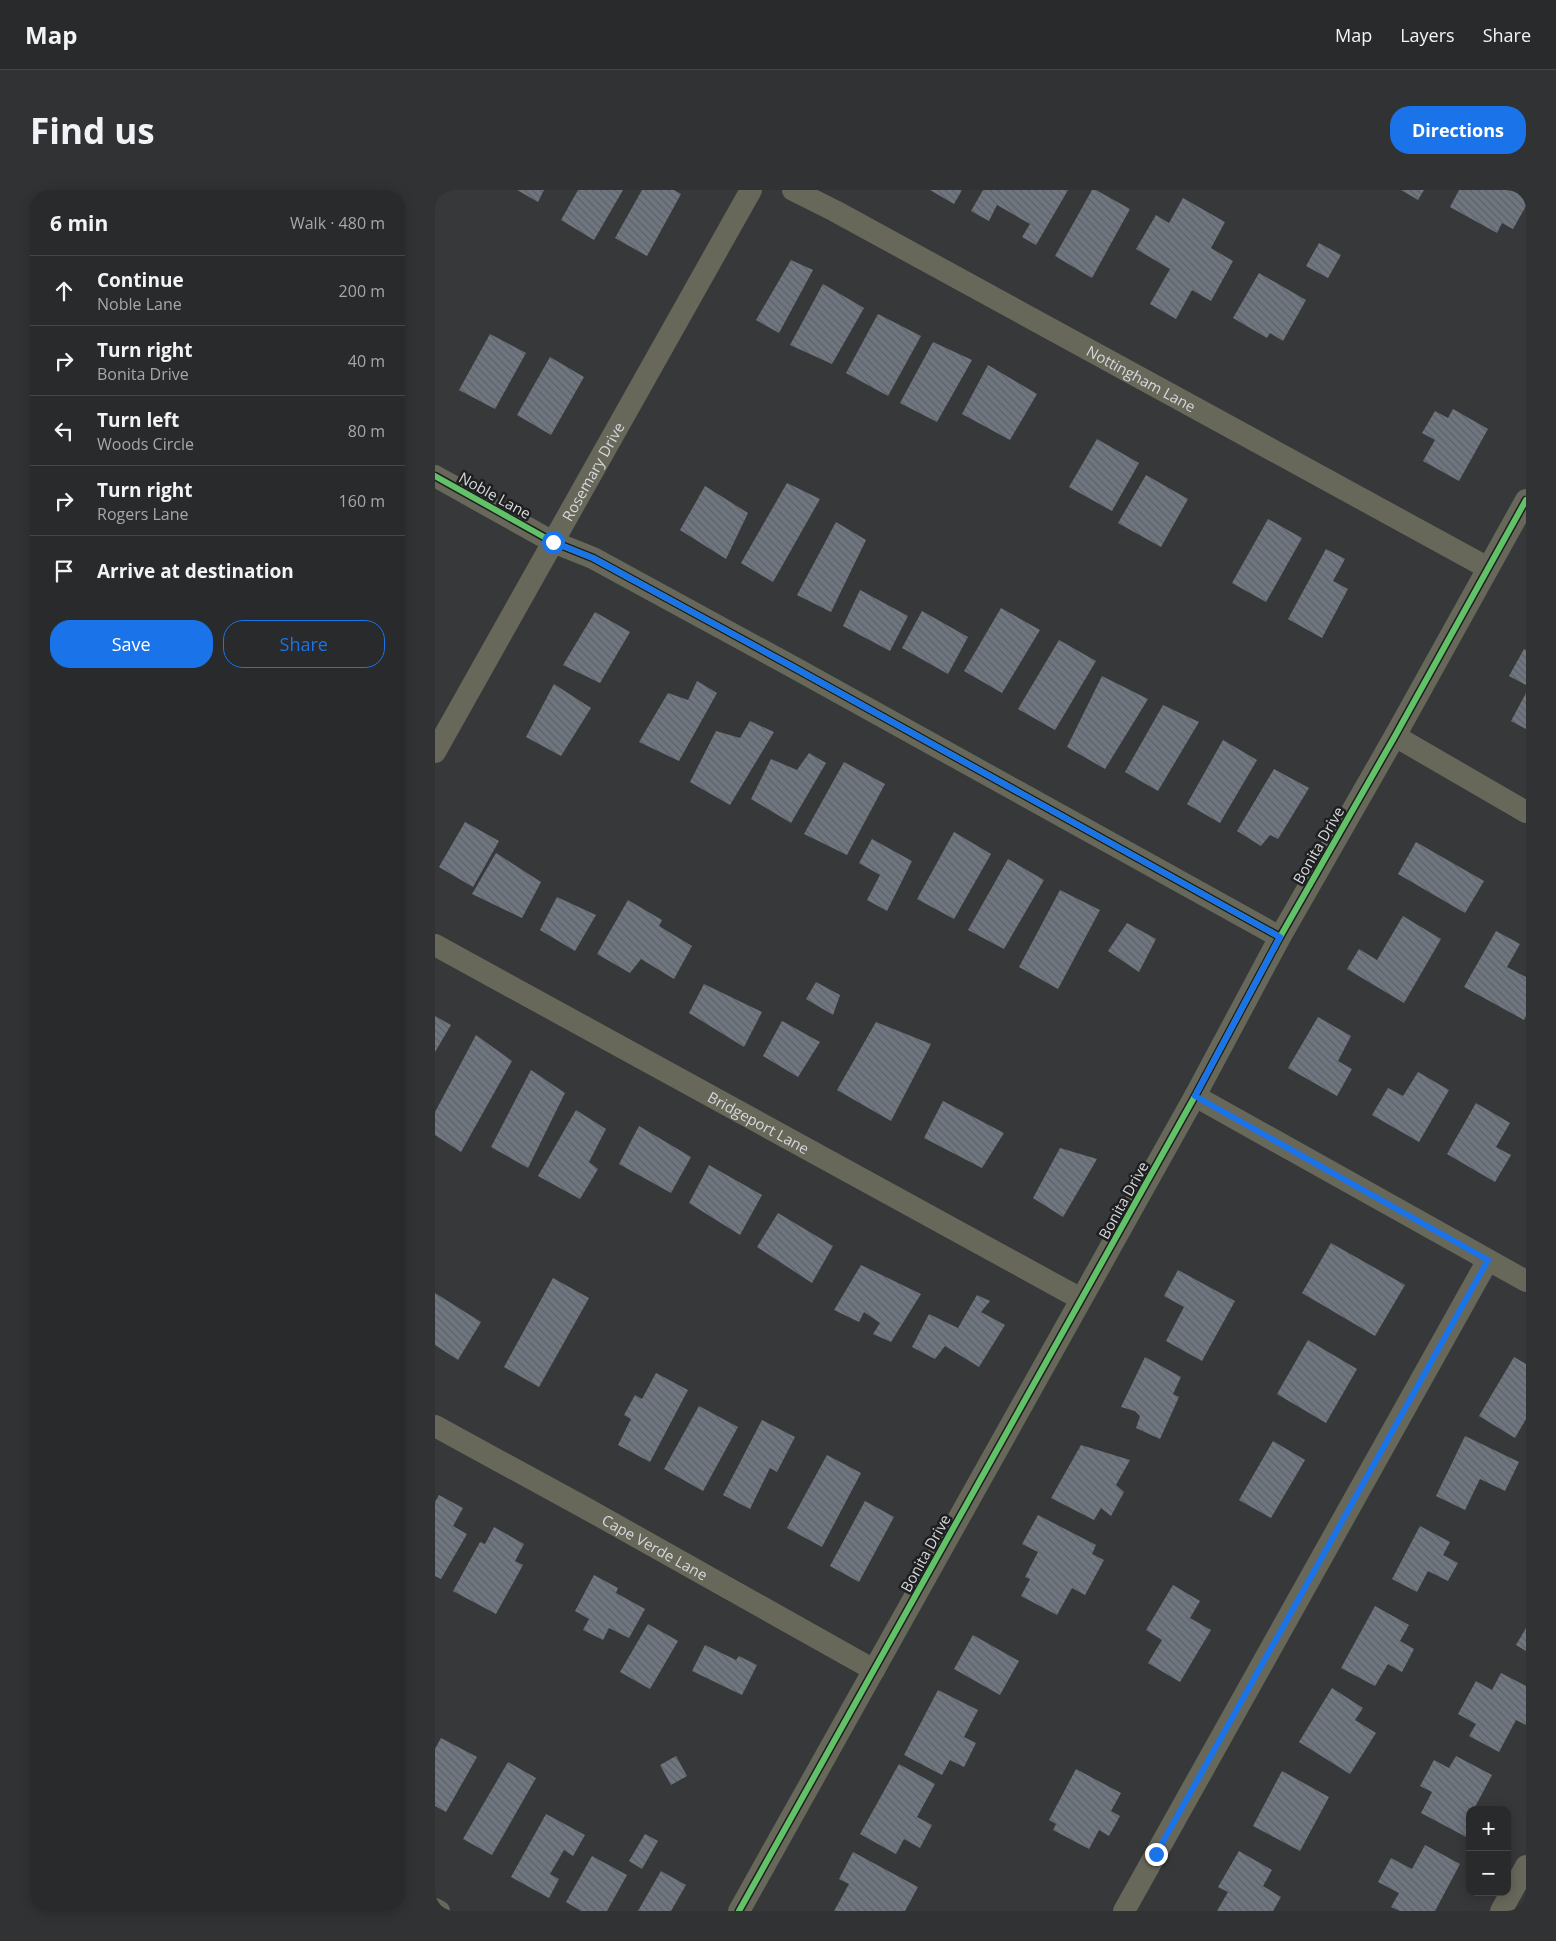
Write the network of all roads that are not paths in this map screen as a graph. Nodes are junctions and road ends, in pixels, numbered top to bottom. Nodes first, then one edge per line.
1 (751, 190) edge
2 (793, 190) edge
3 (435, 476) edge
4 (1526, 500) edge
5 (553, 542) junction
6 (1488, 568) junction
7 (1395, 736) junction
8 (435, 752) edge
9 (1526, 812) edge
10 (1280, 937) junction
11 (435, 945) edge
12 (1195, 1096) junction
13 (1488, 1260) junction
14 (1526, 1280) edge
15 (1081, 1299) junction
16 (435, 1426) edge
17 (874, 1670) junction
18 (1526, 1866) edge
19 (435, 1909) edge
20 (439, 1911) edge
21 (739, 1911) edge
22 (1124, 1911) edge
23 (1501, 1911) edge

1 - 5 street, Rosemary Drive
2 - 6 street, Nottingham Lane
3 - 5 street, Noble Lane
4 - 6 street, Bonita Drive
5 - 8 street, Rosemary Drive
5 - 10 street, Noble Lane
6 - 7 street, Bonita Drive
7 - 9 street
7 - 10 street, Bonita Drive
10 - 12 street, Bonita Drive
11 - 15 street, Bridgeport Lane
12 - 13 street
12 - 15 street, Bonita Drive
13 - 14 street
13 - 22 street
15 - 17 street, Bonita Drive
16 - 17 street, Cape Verde Lane
17 - 21 street, Bonita Drive
18 - 23 street
19 - 20 street

